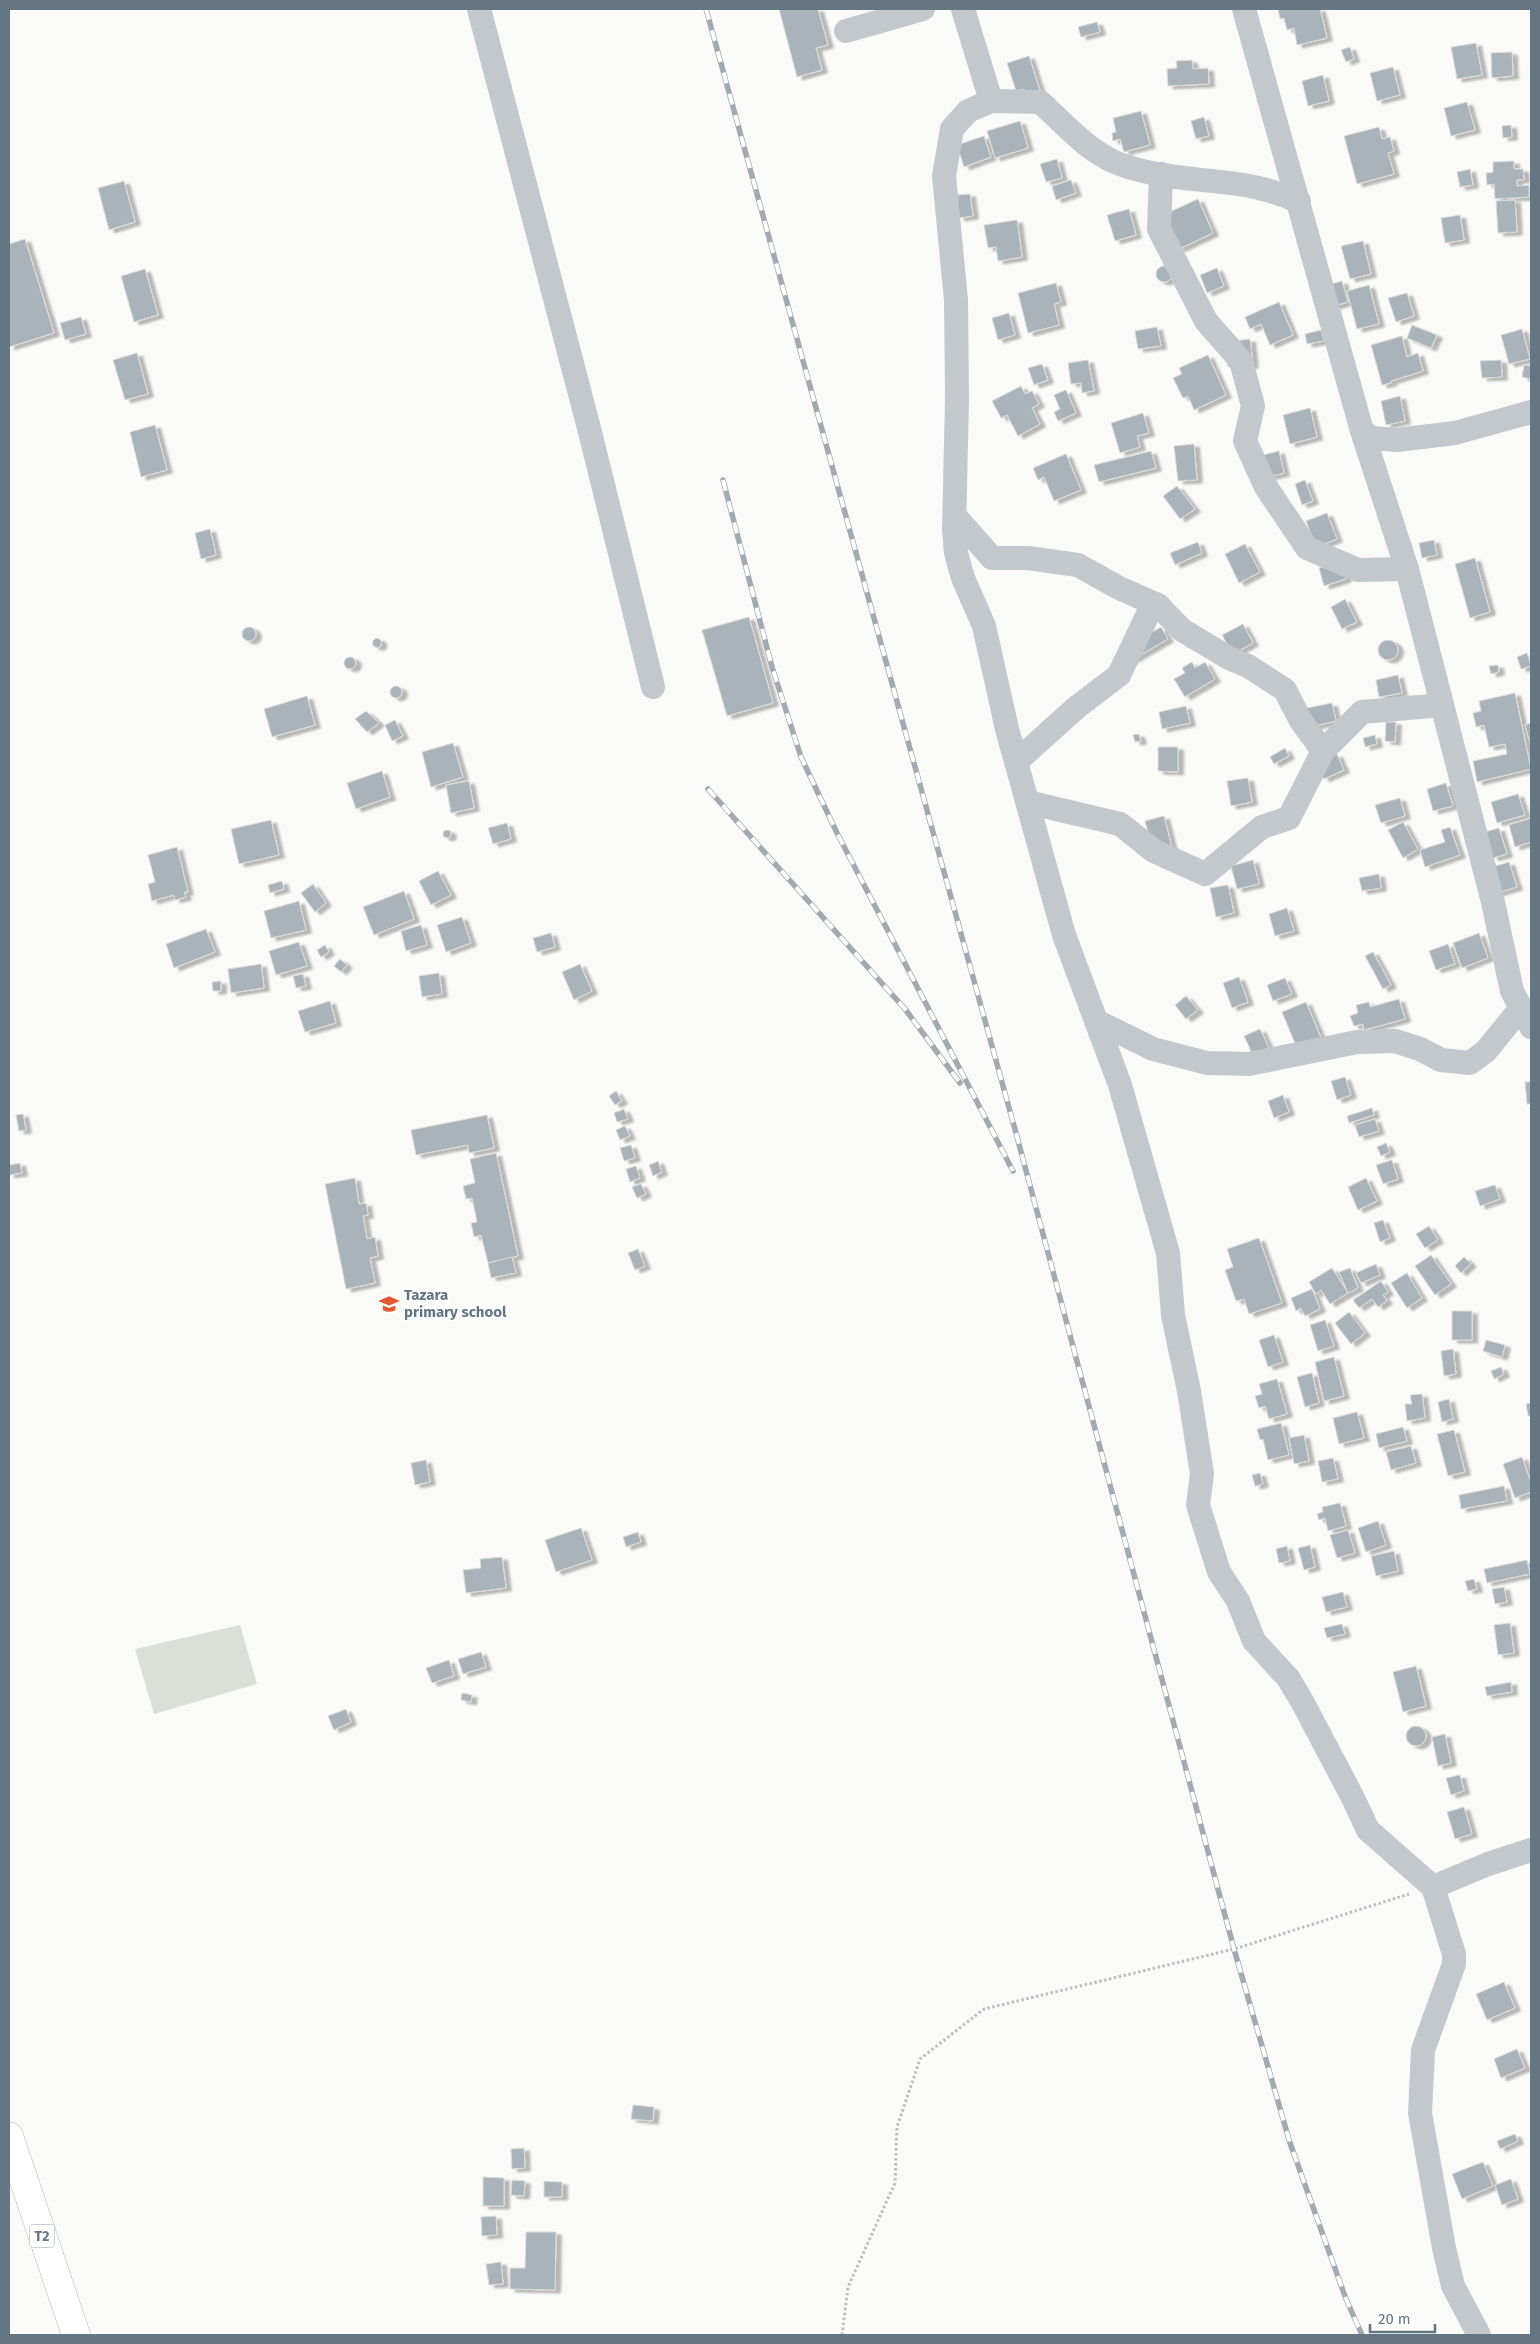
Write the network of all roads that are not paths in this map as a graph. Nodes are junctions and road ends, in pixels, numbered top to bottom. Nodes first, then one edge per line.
1 (479, 9) edge
2 (922, 9) edge
3 (963, 9) edge
4 (1244, 9) edge
5 (846, 31) dead end
6 (991, 101) junction
7 (1161, 174) junction
8 (1299, 202) junction
9 (1531, 412) edge
10 (1362, 432) junction
11 (954, 516) junction
12 (1407, 569) junction
13 (1158, 605) junction
14 (653, 687) dead end
15 (1442, 705) junction
16 (1323, 750) junction
17 (1016, 762) junction
18 (1027, 802) junction
19 (1526, 1018) edge
20 (1096, 1021) junction
21 (1531, 1850) edge
22 (1433, 1887) junction
23 (9, 2136) edge
24 (76, 2335) edge
25 (1479, 2335) edge

1 - 14 street
2 - 5 street
3 - 6 street
4 - 8 street
6 - 7 street
6 - 11 street
7 - 8 street
7 - 12 street
8 - 10 street
9 - 10 street
10 - 12 street
11 - 13 street
11 - 17 street
12 - 15 street
13 - 16 street
13 - 17 street
15 - 16 street
15 - 19 street
16 - 18 street
17 - 18 street
18 - 20 street
19 - 20 street
20 - 22 street
21 - 22 street
22 - 25 street
23 - 24 highway, T2

